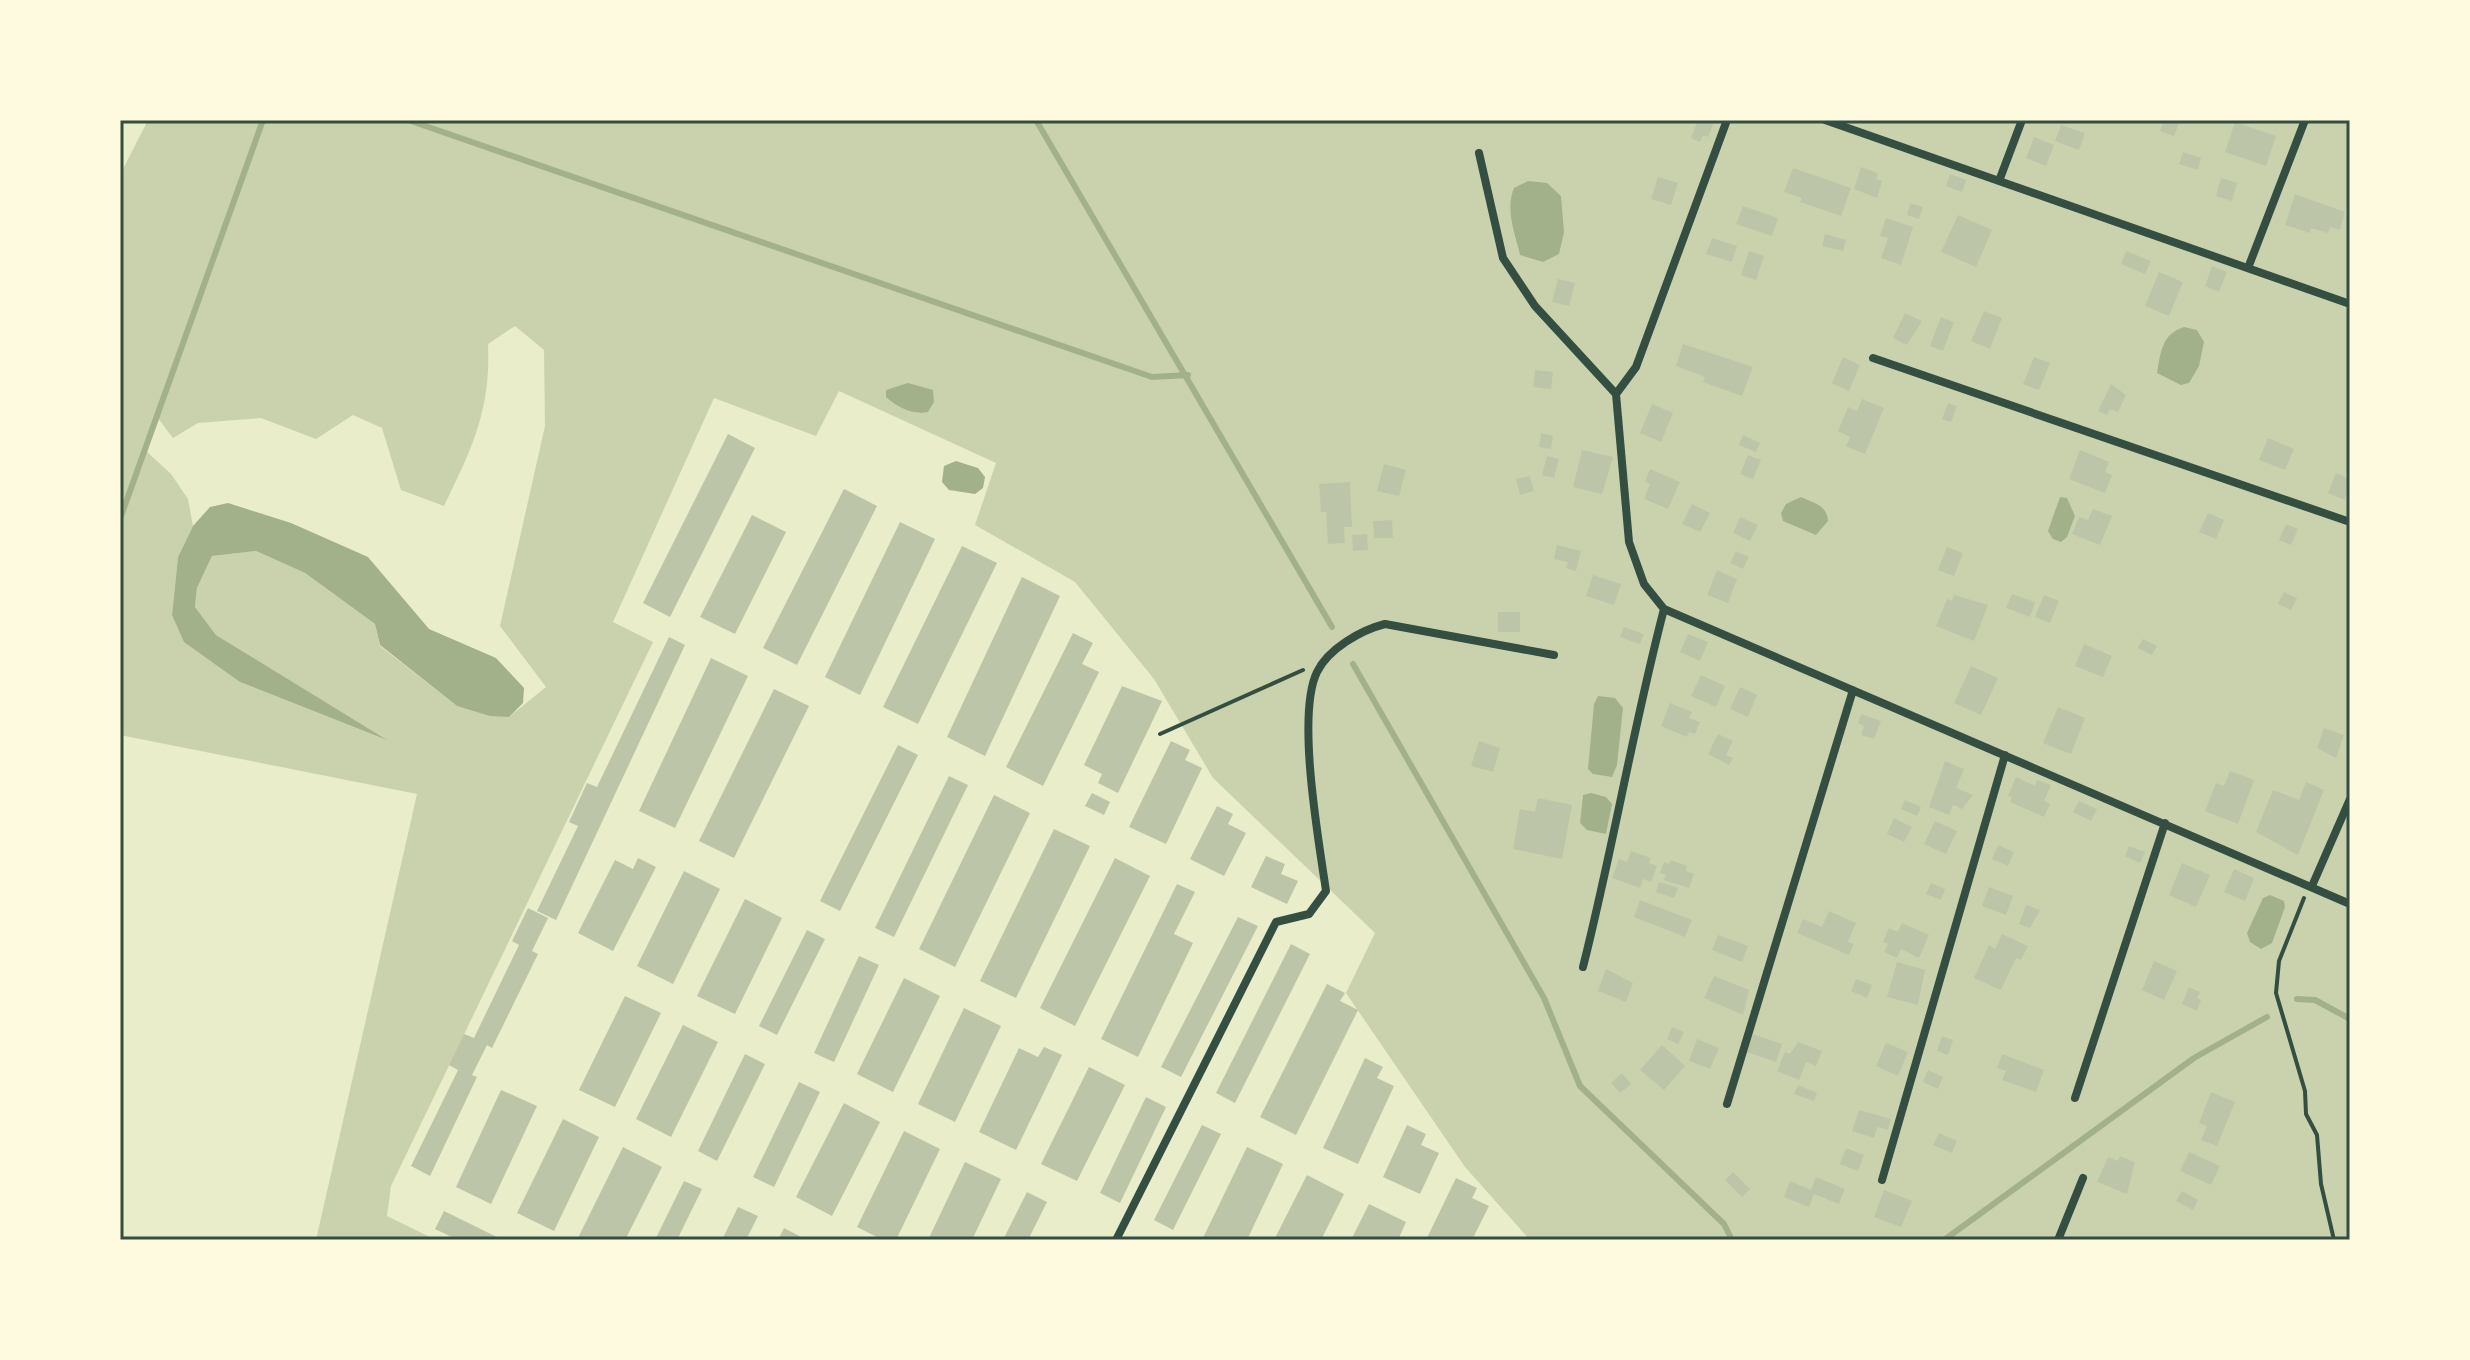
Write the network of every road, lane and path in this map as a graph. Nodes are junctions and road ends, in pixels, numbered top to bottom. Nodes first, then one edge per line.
1 (1727, 120) edge
2 (1825, 120) edge
3 (2022, 120) edge
4 (2305, 120) edge
5 (1479, 153) dead end
6 (1999, 181) junction
7 (2248, 268) junction
8 (2350, 304) edge
9 (1873, 358) dead end
10 (1616, 394) junction
11 (2350, 522) edge
12 (1664, 609) junction
13 (1554, 655) dead end
14 (1316, 673) junction
15 (1853, 690) junction
16 (1160, 734) dead end
17 (2005, 755) junction
18 (2350, 799) edge
19 (2165, 823) junction
20 (2311, 886) junction
21 (2350, 904) edge
22 (1583, 967) dead end
23 (2075, 1098) dead end
24 (1727, 1104) dead end
25 (2083, 1178) dead end
26 (1882, 1180) dead end
27 (1116, 1240) edge
28 (2058, 1240) edge
29 (2334, 1240) edge

1 - 10 street
2 - 6 street
3 - 6 street
4 - 7 street
5 - 10 street
6 - 7 street
7 - 8 street
9 - 11 street
10 - 12 street
12 - 15 street
12 - 22 street
13 - 14 street
14 - 16 path
14 - 27 street
15 - 17 street
15 - 24 street
17 - 19 street
17 - 26 street
18 - 20 street
19 - 20 street
19 - 23 street
20 - 21 street
20 - 29 path
25 - 28 street

